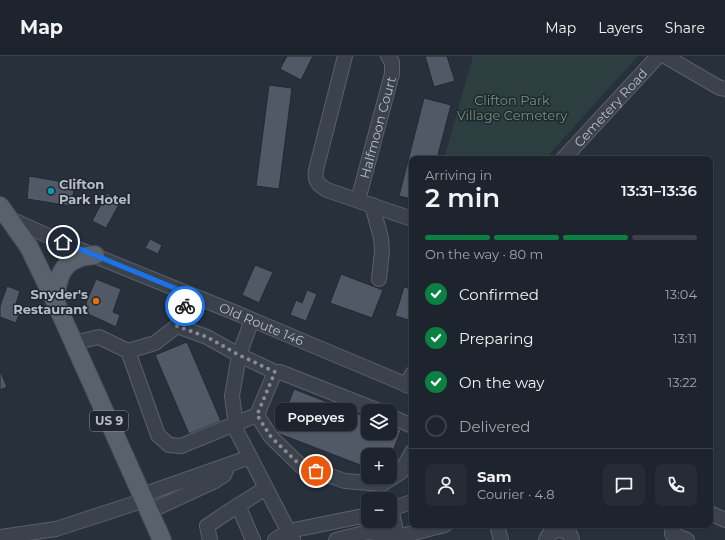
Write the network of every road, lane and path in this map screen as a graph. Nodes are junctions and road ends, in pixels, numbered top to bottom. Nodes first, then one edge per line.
1 (345, 56) edge
2 (388, 56) edge
3 (658, 56) edge
4 (665, 56) edge
5 (725, 90) edge
6 (565, 156) edge
7 (358, 200) junction
8 (372, 205) junction
9 (2, 213) edge
10 (409, 218) edge
11 (95, 255) junction
12 (379, 279) dead end
13 (189, 294) junction
14 (55, 302) junction
15 (252, 320) junction
16 (177, 326) junction
17 (73, 343) junction
18 (128, 351) junction
19 (239, 355) junction
20 (275, 372) junction
21 (409, 382) edge
22 (361, 404) edge
23 (257, 415) junction
24 (397, 419) edge
25 (236, 424) junction
26 (409, 425) edge
27 (250, 457) junction
28 (409, 457) edge
29 (397, 475) edge
30 (361, 483) edge
31 (382, 484) edge
32 (266, 488) junction
33 (385, 492) edge
34 (146, 502) junction
35 (409, 502) edge
36 (397, 504) edge
37 (238, 505) junction
38 (713, 514) edge
39 (361, 517) edge
40 (725, 520) edge
41 (439, 528) edge
42 (498, 528) edge
43 (547, 528) edge
44 (578, 528) edge
45 (673, 528) edge
46 (424, 535) edge
47 (291, 536) edge
48 (393, 537) edge
49 (3, 538) edge
50 (162, 540) edge
51 (210, 540) edge
52 (253, 540) edge
53 (275, 540) edge
54 (336, 540) edge
55 (366, 540) edge
56 (501, 540) edge
57 (537, 540) edge
58 (546, 540) edge
59 (572, 540) edge
60 (580, 540) edge
61 (687, 540) edge

1 - 7 street
2 - 7 street, Halfmoon Court
3 - 6 street, Cemetery Road
4 - 5 street
7 - 8 street
8 - 10 street
8 - 12 street
9 - 11 street, Old Route 146
9 - 14 main road, US 9
11 - 13 street, Old Route 146
11 - 14 main road
13 - 15 street, Old Route 146
13 - 16 street
14 - 17 main road, US 9
15 - 19 street
15 - 21 street, Old Route 146
16 - 18 street
16 - 19 street
17 - 18 street
17 - 34 main road, US 9
18 - 25 street
19 - 20 street
19 - 25 street
20 - 22 street
20 - 23 street
23 - 25 street
23 - 30 street
24 - 26 street
25 - 27 street
27 - 32 street
27 - 34 street
28 - 29 street
31 - 33 street
32 - 37 street
32 - 47 street
34 - 49 street
34 - 50 main road, US 9
35 - 36 street
37 - 51 street
37 - 52 street
38 - 40 street
39 - 47 street
41 - 46 street
42 - 56 street
43 - 57 street
44 - 60 street
45 - 61 street
46 - 48 street
47 - 53 street
48 - 54 street
48 - 55 street
58 - 59 street

